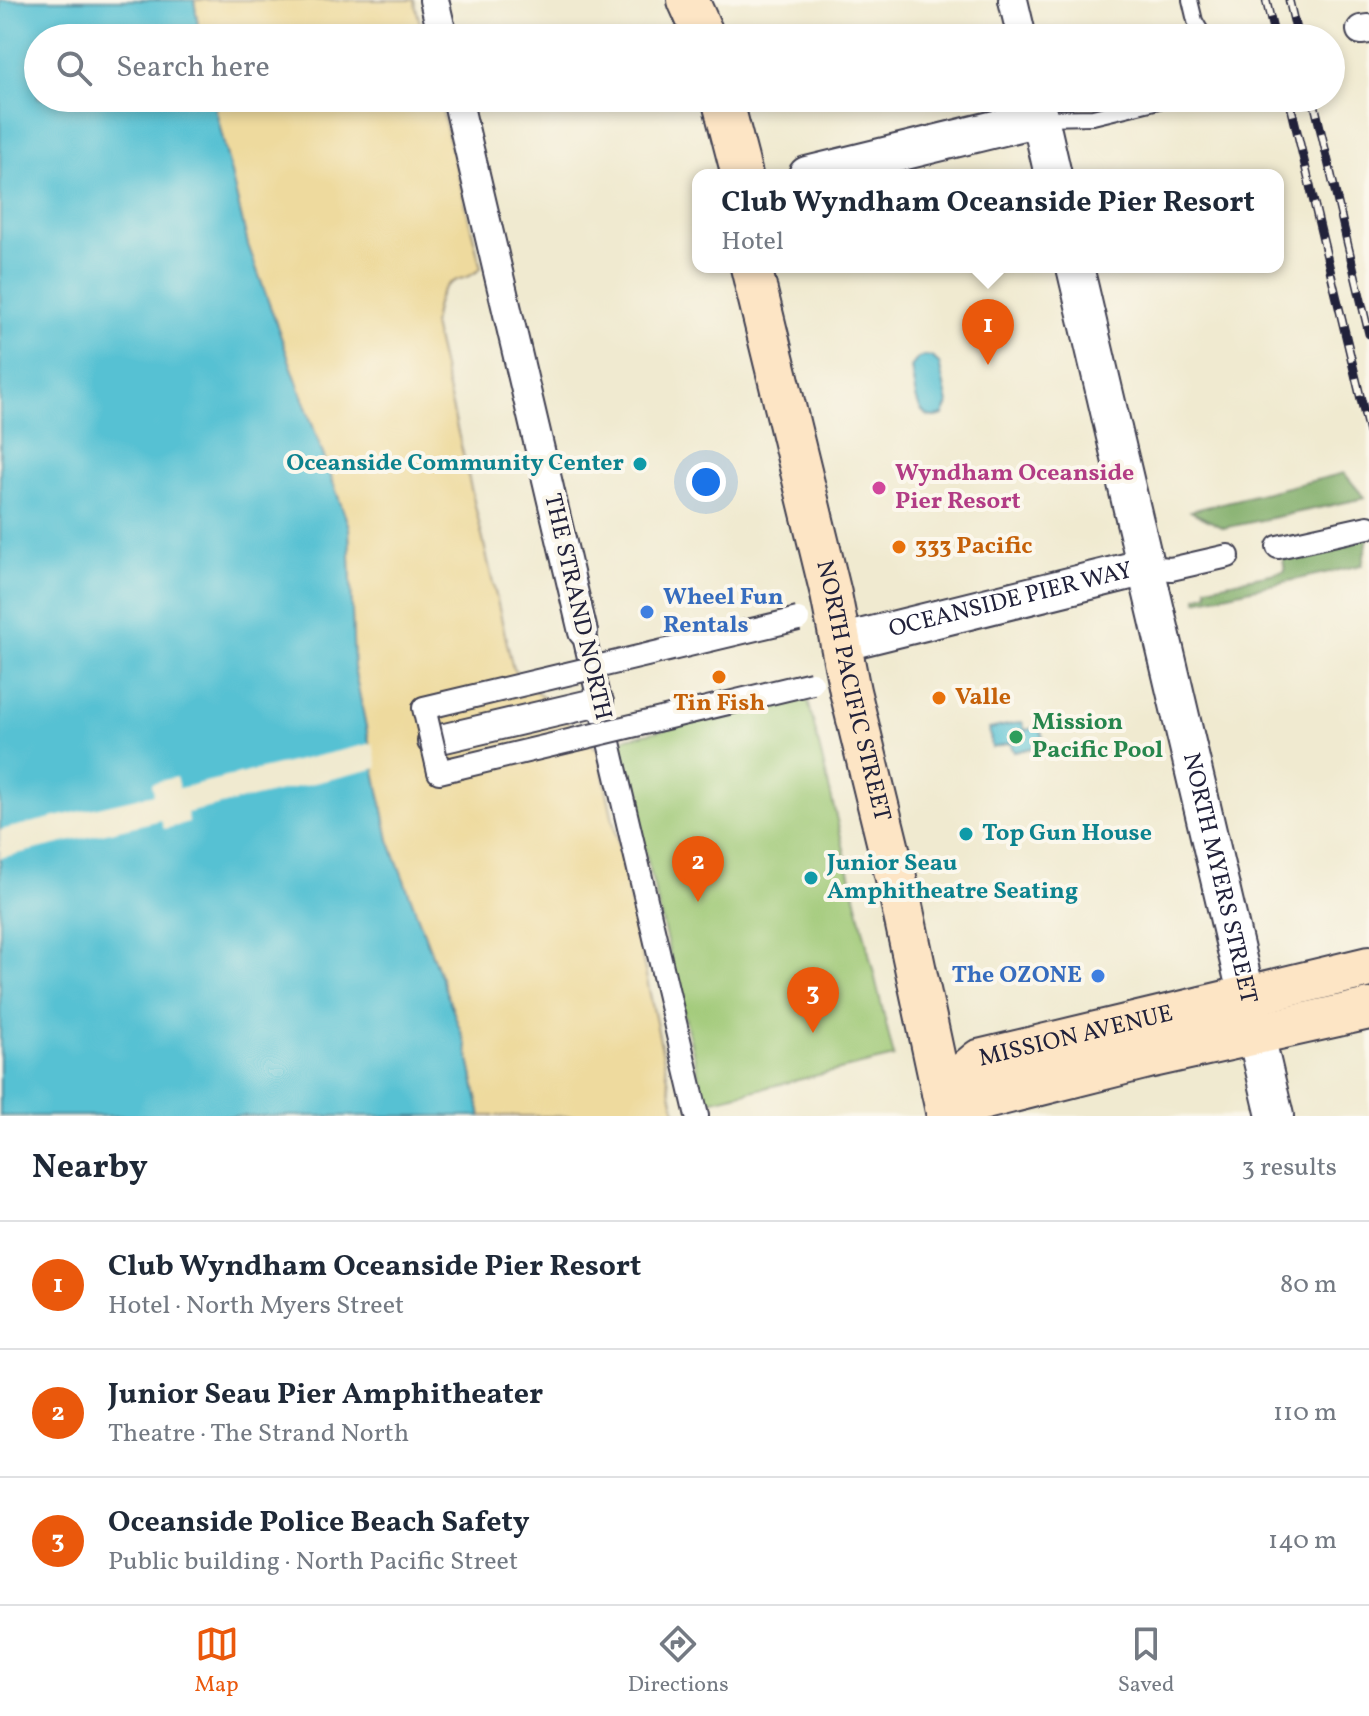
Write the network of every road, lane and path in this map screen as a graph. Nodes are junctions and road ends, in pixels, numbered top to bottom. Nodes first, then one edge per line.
1 (434, 0) edge
2 (686, 0) edge
3 (1013, 0) edge
4 (1190, 0) edge
5 (440, 24) edge
6 (685, 24) edge
7 (698, 24) edge
8 (1019, 24) edge
9 (1197, 24) edge
10 (460, 112) edge
11 (701, 112) edge
12 (726, 112) edge
13 (1024, 112) edge
14 (1039, 112) edge
15 (1062, 112) edge
16 (1114, 112) edge
17 (715, 169) edge
18 (740, 169) edge
19 (828, 169) edge
20 (1052, 169) edge
21 (752, 273) edge
22 (1076, 273) edge
23 (1368, 527) edge
24 (1278, 547) dead end
25 (1228, 556) dead end
26 (1146, 567) junction
27 (798, 619) dead end
28 (583, 632) joint
29 (840, 643) junction
30 (812, 683) dead end
31 (599, 702) junction
32 (432, 741) junction
33 (1369, 967) edge
34 (1246, 996) junction
35 (1369, 1009) edge
36 (1256, 1035) junction
37 (944, 1103) edge
38 (697, 1116) edge
39 (1275, 1116) edge

1 - 5 street
2 - 6 main road
2 - 7 main road
3 - 8 street
4 - 9 lane
10 - 28 street, THE STRAND NORTH
11 - 17 main road
12 - 18 main road
13 - 19 street
14 - 20 street
15 - 16 lane
21 - 29 main road, NORTH PACIFIC STREET
22 - 26 street, NORTH MYERS STREET
23 - 24 street
25 - 26 street, OCEANSIDE PIER WAY
26 - 29 street, OCEANSIDE PIER WAY
26 - 34 street, NORTH MYERS STREET
27 - 32 street, bridge
28 - 31 street, THE STRAND NORTH
29 - 37 main road, NORTH PACIFIC STREET
30 - 32 street, bridge
31 - 32 street
31 - 38 street, THE STRAND NORTH
33 - 34 main road, MISSION AVENUE
34 - 36 street, NORTH MYERS STREET
34 - 37 main road, MISSION AVENUE
35 - 36 main road, MISSION AVENUE
36 - 37 main road, MISSION AVENUE
36 - 39 street, NORTH MYERS STREET

